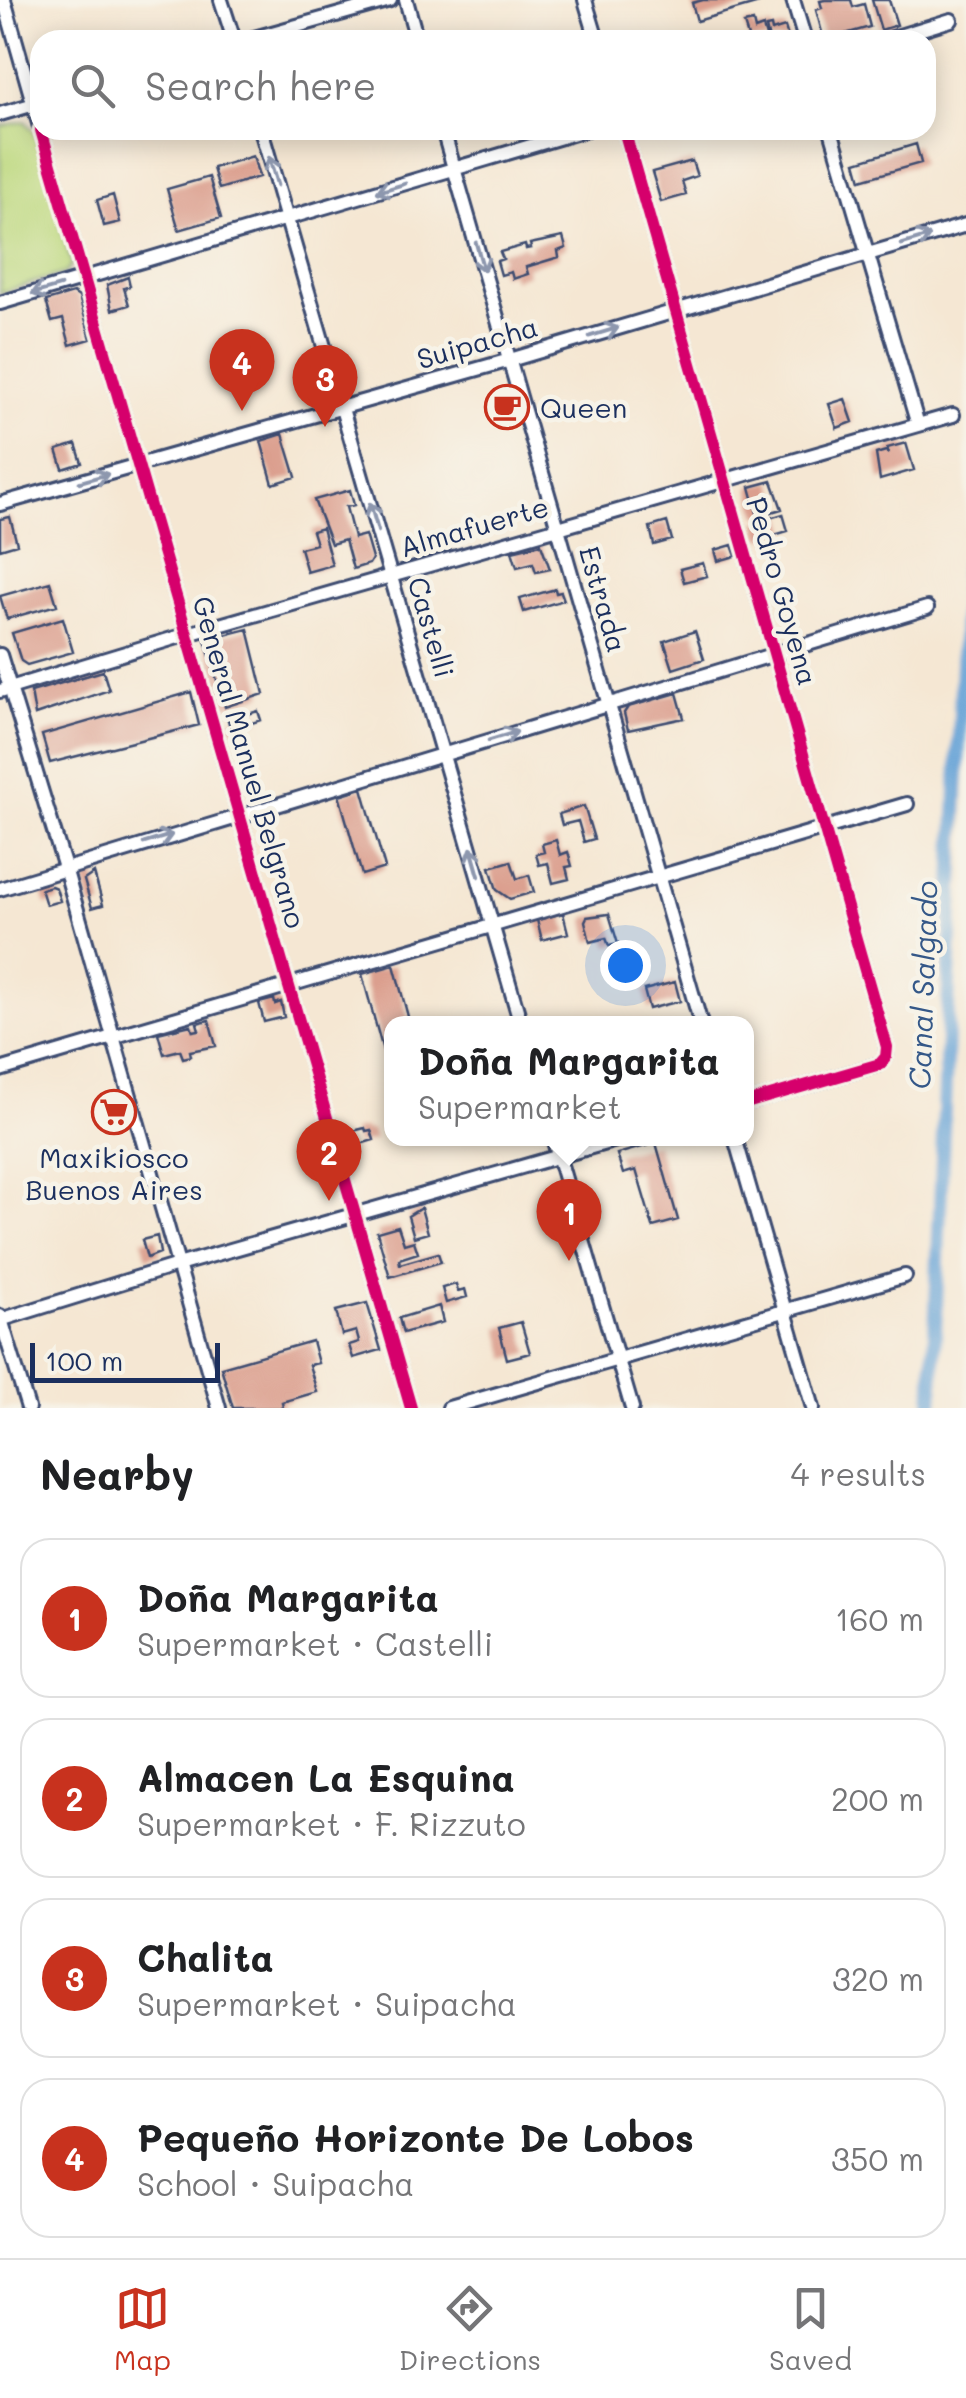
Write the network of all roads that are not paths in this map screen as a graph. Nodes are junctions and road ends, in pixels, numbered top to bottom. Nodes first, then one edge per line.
1 (4, 0) edge
2 (222, 0) edge
3 (390, 0) edge
4 (406, 0) edge
5 (585, 0) edge
6 (793, 0) edge
7 (951, 20) dead end
8 (231, 30) edge
9 (284, 30) edge
10 (414, 30) edge
11 (594, 30) edge
12 (802, 30) edge
13 (918, 30) edge
14 (30, 81) edge
15 (30, 105) edge
16 (0, 114) edge
17 (43, 140) edge
18 (264, 140) edge
19 (446, 140) edge
20 (551, 140) edge
21 (627, 140) edge
22 (834, 140) edge
23 (454, 169) junction
24 (287, 218) junction
25 (966, 225) edge
26 (868, 254) junction
27 (84, 278) junction
28 (0, 302) edge
29 (676, 310) junction
30 (510, 360) junction
31 (342, 406) junction
32 (953, 415) dead end
33 (918, 425) junction
34 (139, 465) junction
35 (724, 480) junction
36 (0, 504) edge
37 (558, 528) junction
38 (392, 576) junction
39 (927, 608) dead end
40 (188, 634) junction
41 (774, 652) junction
42 (0, 655) edge
43 (5, 689) edge
44 (609, 704) junction
45 (443, 754) junction
46 (907, 804) dead end
47 (239, 814) junction
48 (824, 826) junction
49 (65, 868) junction
50 (659, 876) junction
51 (0, 890) edge
52 (493, 925) junction
53 (287, 984) junction
54 (518, 1016) edge
55 (699, 1016) edge
56 (112, 1036) junction
57 (0, 1070) edge
58 (754, 1102) edge
59 (555, 1146) edge
60 (596, 1146) edge
61 (736, 1146) edge
62 (558, 1157) junction
63 (354, 1215) junction
64 (178, 1265) junction
65 (905, 1276) dead end
66 (786, 1312) junction
67 (0, 1318) edge
68 (618, 1360) junction
69 (28, 1408) edge
70 (219, 1408) edge
71 (411, 1408) edge
72 (449, 1408) edge
73 (632, 1408) edge
74 (813, 1408) edge

1 - 14 street, General Manuel Belgrano
2 - 8 street
3 - 9 street
4 - 10 street
5 - 11 street
6 - 12 street
7 - 13 street
15 - 16 street
17 - 27 street, General Manuel Belgrano
24 -> 18 street, Castelli
19 - 23 street, Estrada
20 - 23 street
21 - 29 street, Pedro Goyena
22 - 26 street
23 -> 24 street
23 -> 30 street, Estrada
24 - 27 street
24 - 31 street, Castelli
26 -> 25 street, Suipacha
26 - 29 street, Suipacha
26 - 33 street
27 -> 28 street
27 - 34 street, General Manuel Belgrano
30 -> 29 street, Suipacha
29 - 35 street, Pedro Goyena
30 - 31 street, Suipacha
30 - 37 street, Estrada
31 - 34 street, Suipacha
38 -> 31 street, Castelli
32 - 33 street, Almafuerte
33 - 35 street, Almafuerte
36 -> 34 street, Suipacha
34 - 40 street, General Manuel Belgrano
35 - 37 street, Almafuerte
35 - 41 street, Pedro Goyena
37 - 38 street, Almafuerte
37 - 44 street, Estrada
38 - 40 street, Almafuerte
38 - 45 street, Castelli
39 - 41 street
40 - 43 street, Almafuerte
40 - 47 street, General Manuel Belgrano
41 - 44 street
41 - 48 street, Pedro Goyena
42 - 43 street
43 - 49 street
45 -> 44 street
44 - 50 street, Estrada
45 - 47 street
52 -> 45 street, Castelli
46 - 48 street
49 -> 47 street
47 - 53 street, General Manuel Belgrano
48 - 50 street
48 - 58 street, Pedro Goyena
49 - 51 street
49 - 56 street
50 - 52 street
50 - 55 street, Estrada
52 - 53 street
52 - 54 street, Castelli
53 - 56 street
53 - 63 street, General Manuel Belgrano
56 - 57 street
56 - 64 street
59 - 62 street
60 - 62 street
61 - 66 street
62 - 63 street
62 - 68 street
63 - 64 street
63 - 71 street, General Manuel Belgrano
64 - 67 street
64 - 70 street
65 - 66 street
66 - 68 street
66 - 74 street
67 - 69 street
68 - 72 street
68 - 73 street

